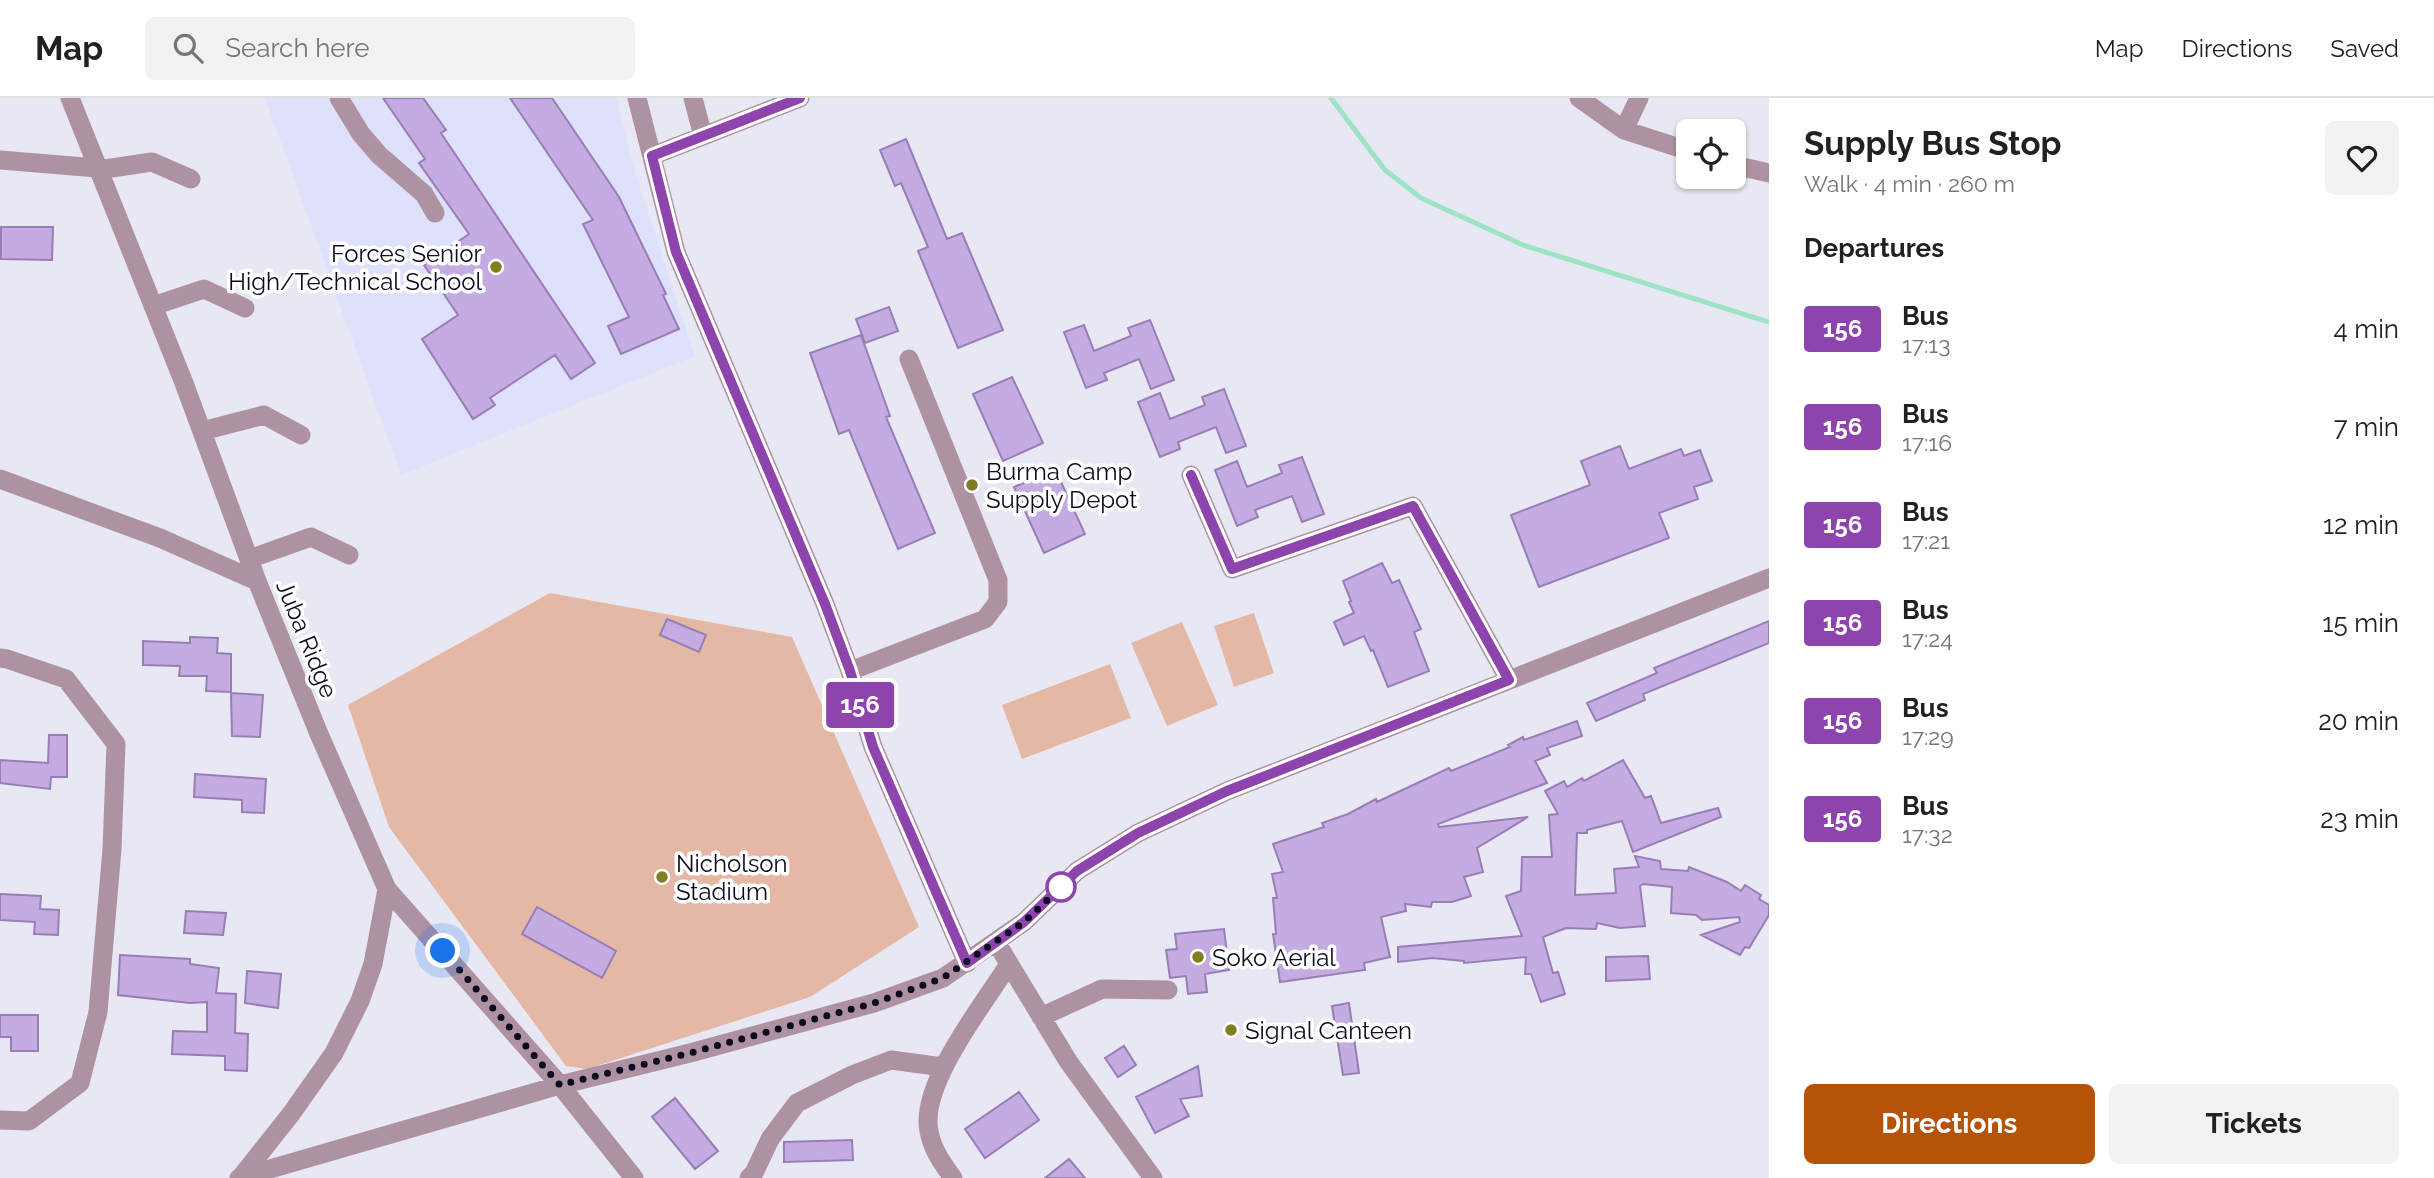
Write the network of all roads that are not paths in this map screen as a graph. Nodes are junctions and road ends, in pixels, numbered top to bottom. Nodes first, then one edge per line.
1 (70, 98) edge
2 (339, 98) edge
3 (637, 98) edge
4 (693, 98) edge
5 (800, 98) edge
6 (1579, 98) edge
7 (1639, 98) edge
8 (1624, 130) junction
9 (703, 136) junction
10 (1676, 147) edge
11 (652, 156) junction
12 (0, 160) edge
13 (1746, 168) edge
14 (98, 169) junction
15 (1769, 173) edge
16 (191, 179) dead end
17 (435, 213) dead end
18 (153, 306) junction
19 (245, 308) dead end
20 (909, 359) dead end
21 (202, 431) junction
22 (301, 435) dead end
23 (1191, 475) dead end
24 (0, 479) edge
25 (349, 555) dead end
26 (249, 559) junction
27 (1769, 578) edge
28 (257, 581) junction
29 (0, 659) edge
30 (850, 671) junction
31 (1509, 680) junction
32 (387, 889) junction
33 (996, 942) junction
34 (967, 963) junction
35 (1009, 964) junction
36 (1168, 990) dead end
37 (1041, 1017) junction
38 (943, 1067) junction
39 (560, 1085) junction
40 (0, 1120) edge
41 (240, 1178) edge
42 (634, 1178) edge
43 (749, 1178) edge
44 (953, 1178) edge
45 (1153, 1178) edge

1 - 14 street, Juba Ridge
2 - 17 street
3 - 11 street
4 - 9 street
5 - 9 street
6 - 8 street
7 - 8 street
8 - 10 street
9 - 11 street
11 - 30 street
12 - 14 street
13 - 15 street
14 - 16 street
14 - 18 street, Juba Ridge
18 - 19 street
18 - 21 street, Juba Ridge
20 - 30 street
21 - 22 street
21 - 26 street, Juba Ridge
23 - 31 street
24 - 28 street
25 - 26 street
26 - 28 street, Juba Ridge
27 - 31 street
28 - 32 street, Juba Ridge
29 - 40 street
30 - 34 street
31 - 33 street
32 - 39 street, Juba Ridge
32 - 41 street
33 - 34 street
33 - 35 street
34 - 39 street
35 - 37 street
35 - 38 street
36 - 37 street
37 - 45 street
38 - 43 street
38 - 44 street
39 - 41 street
39 - 42 street, Juba Ridge

